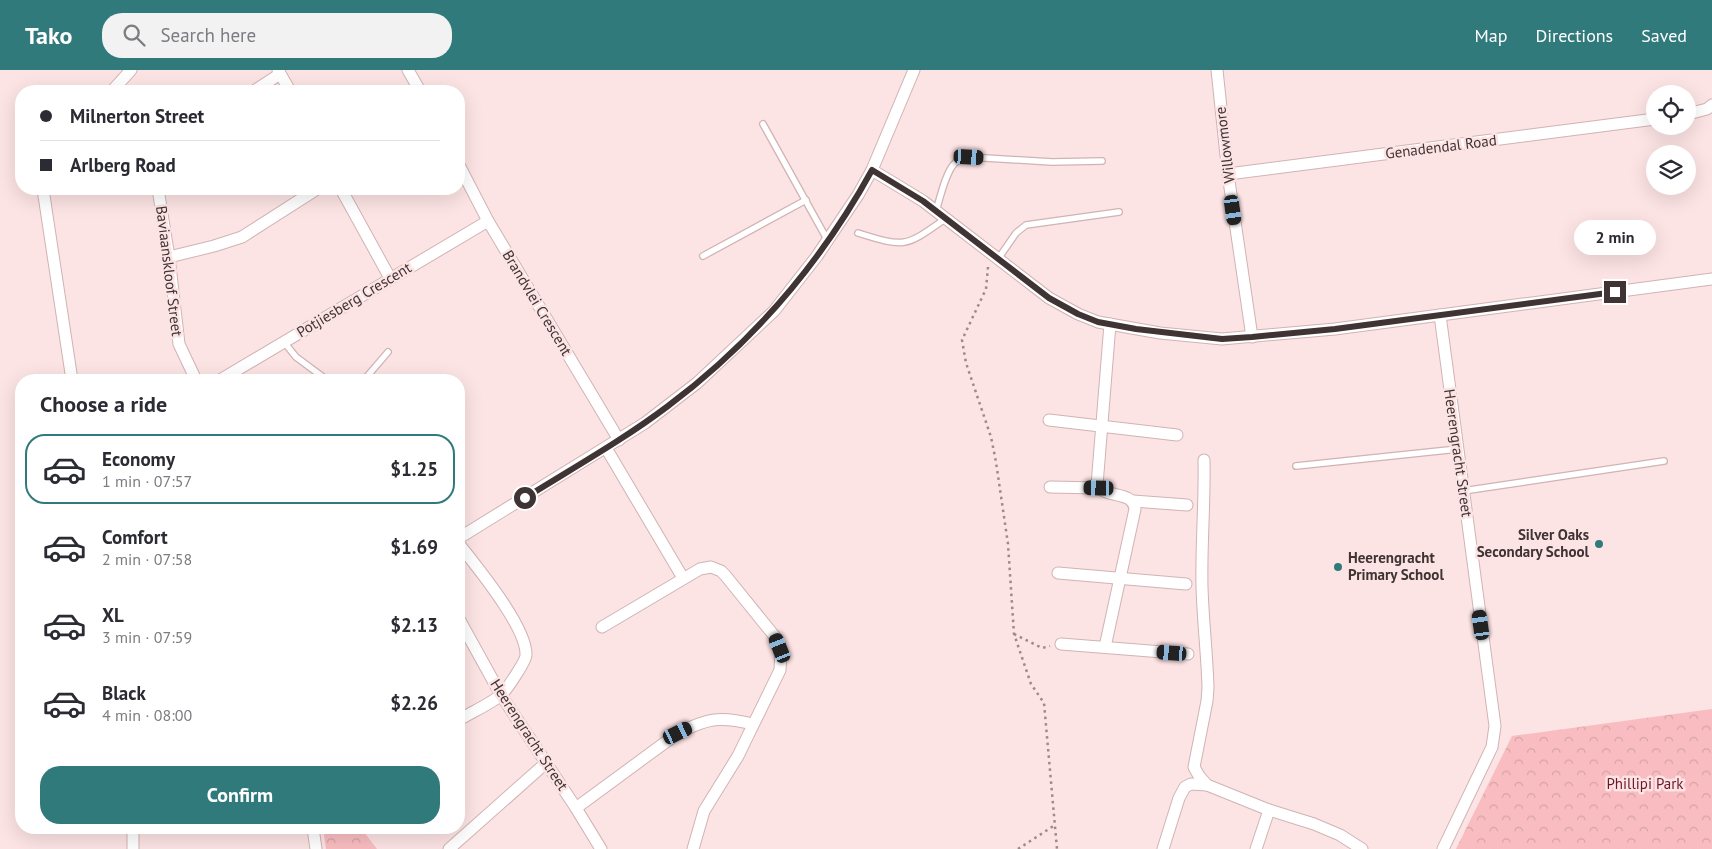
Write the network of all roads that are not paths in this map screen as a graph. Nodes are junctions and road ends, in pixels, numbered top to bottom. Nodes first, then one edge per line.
1 (131, 70) edge
2 (408, 70) edge
3 (914, 70) edge
4 (1217, 71) edge
5 (279, 72) edge
6 (117, 85) edge
7 (262, 85) edge
8 (287, 85) edge
9 (417, 85) edge
10 (1712, 105) edge
11 (1696, 112) edge
12 (1646, 120) edge
13 (763, 124) dead end
14 (1102, 162) dead end
15 (872, 170) junction
16 (1228, 174) junction
17 (465, 177) edge
18 (45, 195) edge
19 (159, 195) edge
20 (308, 195) edge
21 (344, 195) edge
22 (806, 200) junction
23 (936, 211) junction
24 (1119, 212) dead end
25 (946, 218) junction
26 (488, 221) junction
27 (858, 233) dead end
28 (828, 241) junction
29 (702, 256) dead end
30 (994, 256) junction
31 (169, 257) junction
32 (390, 278) junction
33 (1712, 279) edge
34 (1440, 315) junction
35 (1110, 324) junction
36 (1252, 337) junction
37 (284, 342) junction
38 (388, 352) dead end
39 (71, 374) edge
40 (193, 374) edge
41 (230, 374) edge
42 (319, 374) edge
43 (369, 374) edge
44 (1048, 420) dead end
45 (1102, 426) junction
46 (1177, 435) dead end
47 (619, 440) junction
48 (606, 448) junction
49 (1458, 449) junction
50 (1204, 460) dead end
51 (1664, 461) dead end
52 (1296, 466) dead end
53 (1050, 487) dead end
54 (1099, 488) junction
55 (1463, 491) junction
56 (1132, 501) junction
57 (1187, 505) dead end
58 (465, 534) edge
59 (465, 552) edge
60 (1058, 573) dead end
61 (683, 578) junction
62 (1120, 578) junction
63 (1186, 584) dead end
64 (602, 627) dead end
65 (465, 630) edge
66 (1061, 644) road end
67 (1105, 647) junction
68 (1188, 654) dead end
69 (501, 695) junction
70 (465, 716) edge
71 (753, 724) junction
72 (546, 762) junction
73 (1206, 784) junction
74 (576, 808) junction
75 (1269, 810) junction
76 (133, 834) edge
77 (314, 834) edge
78 (133, 849) edge
79 (316, 849) edge
80 (449, 849) edge
81 (601, 849) edge
82 (693, 849) edge
83 (1163, 849) edge
84 (1256, 849) edge
85 (1362, 849) edge
86 (1443, 849) edge

1 - 6 street
2 - 9 street
3 - 15 street
4 - 16 street, Willowmore
5 - 7 street
5 - 8 street
10 - 11 street
12 - 16 street, Genadendal Road
13 - 22 lane
14 - 23 lane
15 - 23 street
15 - 28 street
16 - 36 street, Willowmore
17 - 26 street, Brandvlei Crescent
18 - 39 street
19 - 31 street, Baviaanskloof Street
20 - 31 street
21 - 32 street
22 - 28 lane
22 - 29 lane
23 - 25 street
24 - 30 lane
25 - 27 lane
25 - 30 street
26 - 32 street, Potjiesberg Crescent
26 - 47 street, Brandvlei Crescent
28 - 47 street
30 - 35 street
31 - 40 street, Baviaanskloof Street
32 - 37 street, Potjiesberg Crescent
33 - 34 street
34 - 36 street
34 - 49 street, Heerengracht Street
35 - 36 street
35 - 45 street
37 - 41 street, Potjiesberg Crescent
37 - 42 lane
38 - 43 lane
44 - 45 street
45 - 46 street
45 - 54 street
47 - 48 street
48 - 58 street
48 - 61 street
49 - 52 lane
49 - 55 street, Heerengracht Street
50 - 73 street
51 - 55 lane
53 - 54 street
54 - 56 street
55 - 86 street, Heerengracht Street
56 - 57 street
56 - 62 street
59 - 69 street
60 - 62 street
61 - 64 street
61 - 71 street
62 - 63 street
62 - 67 street
65 - 69 street, Heerengracht Street
66 - 67 street
67 - 68 street
69 - 70 street
69 - 72 street, Heerengracht Street
71 - 74 street
71 - 82 street
72 - 74 street, Heerengracht Street
72 - 80 street
73 - 75 street
73 - 83 street
74 - 81 street, Heerengracht Street
75 - 84 street
75 - 85 street
76 - 78 street
77 - 79 street

